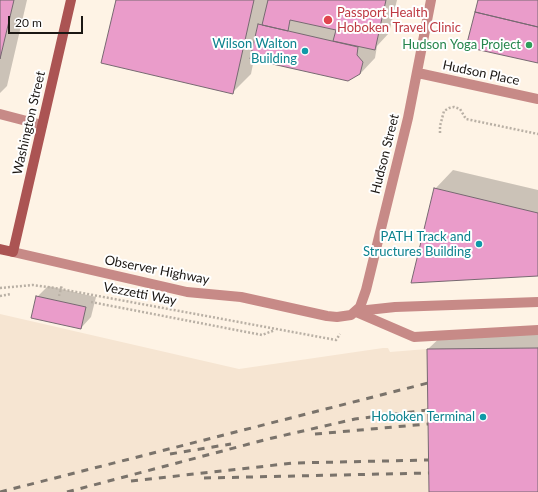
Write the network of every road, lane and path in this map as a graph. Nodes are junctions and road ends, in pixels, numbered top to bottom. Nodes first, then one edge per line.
1 (71, 0) edge
2 (431, 0) edge
3 (418, 73) junction
4 (538, 99) edge
5 (0, 114) edge
6 (42, 125) junction
7 (440, 133) dead end
8 (538, 134) edge
9 (0, 249) edge
10 (13, 252) junction
11 (62, 285) dead end
12 (0, 288) edge
13 (61, 289) junction
14 (11, 294) dead end
15 (0, 296) edge
16 (59, 296) dead end
17 (91, 302) dead end
18 (538, 302) edge
19 (356, 312) junction
20 (538, 330) edge

1 - 6 main road, Washington Street
2 - 3 street, Hudson Street
3 - 4 street, Hudson Place
3 - 19 street, Hudson Street
5 - 6 street
6 - 10 main road, Washington Street
7 - 8 path
9 - 10 main road, Observer Highway
10 - 19 street, Observer Highway
11 - 13 path
12 - 13 path, Vezzetti Way
13 - 16 path
13 - 17 path, Vezzetti Way
14 - 15 path
18 - 19 street, Observer Highway
19 - 20 street

